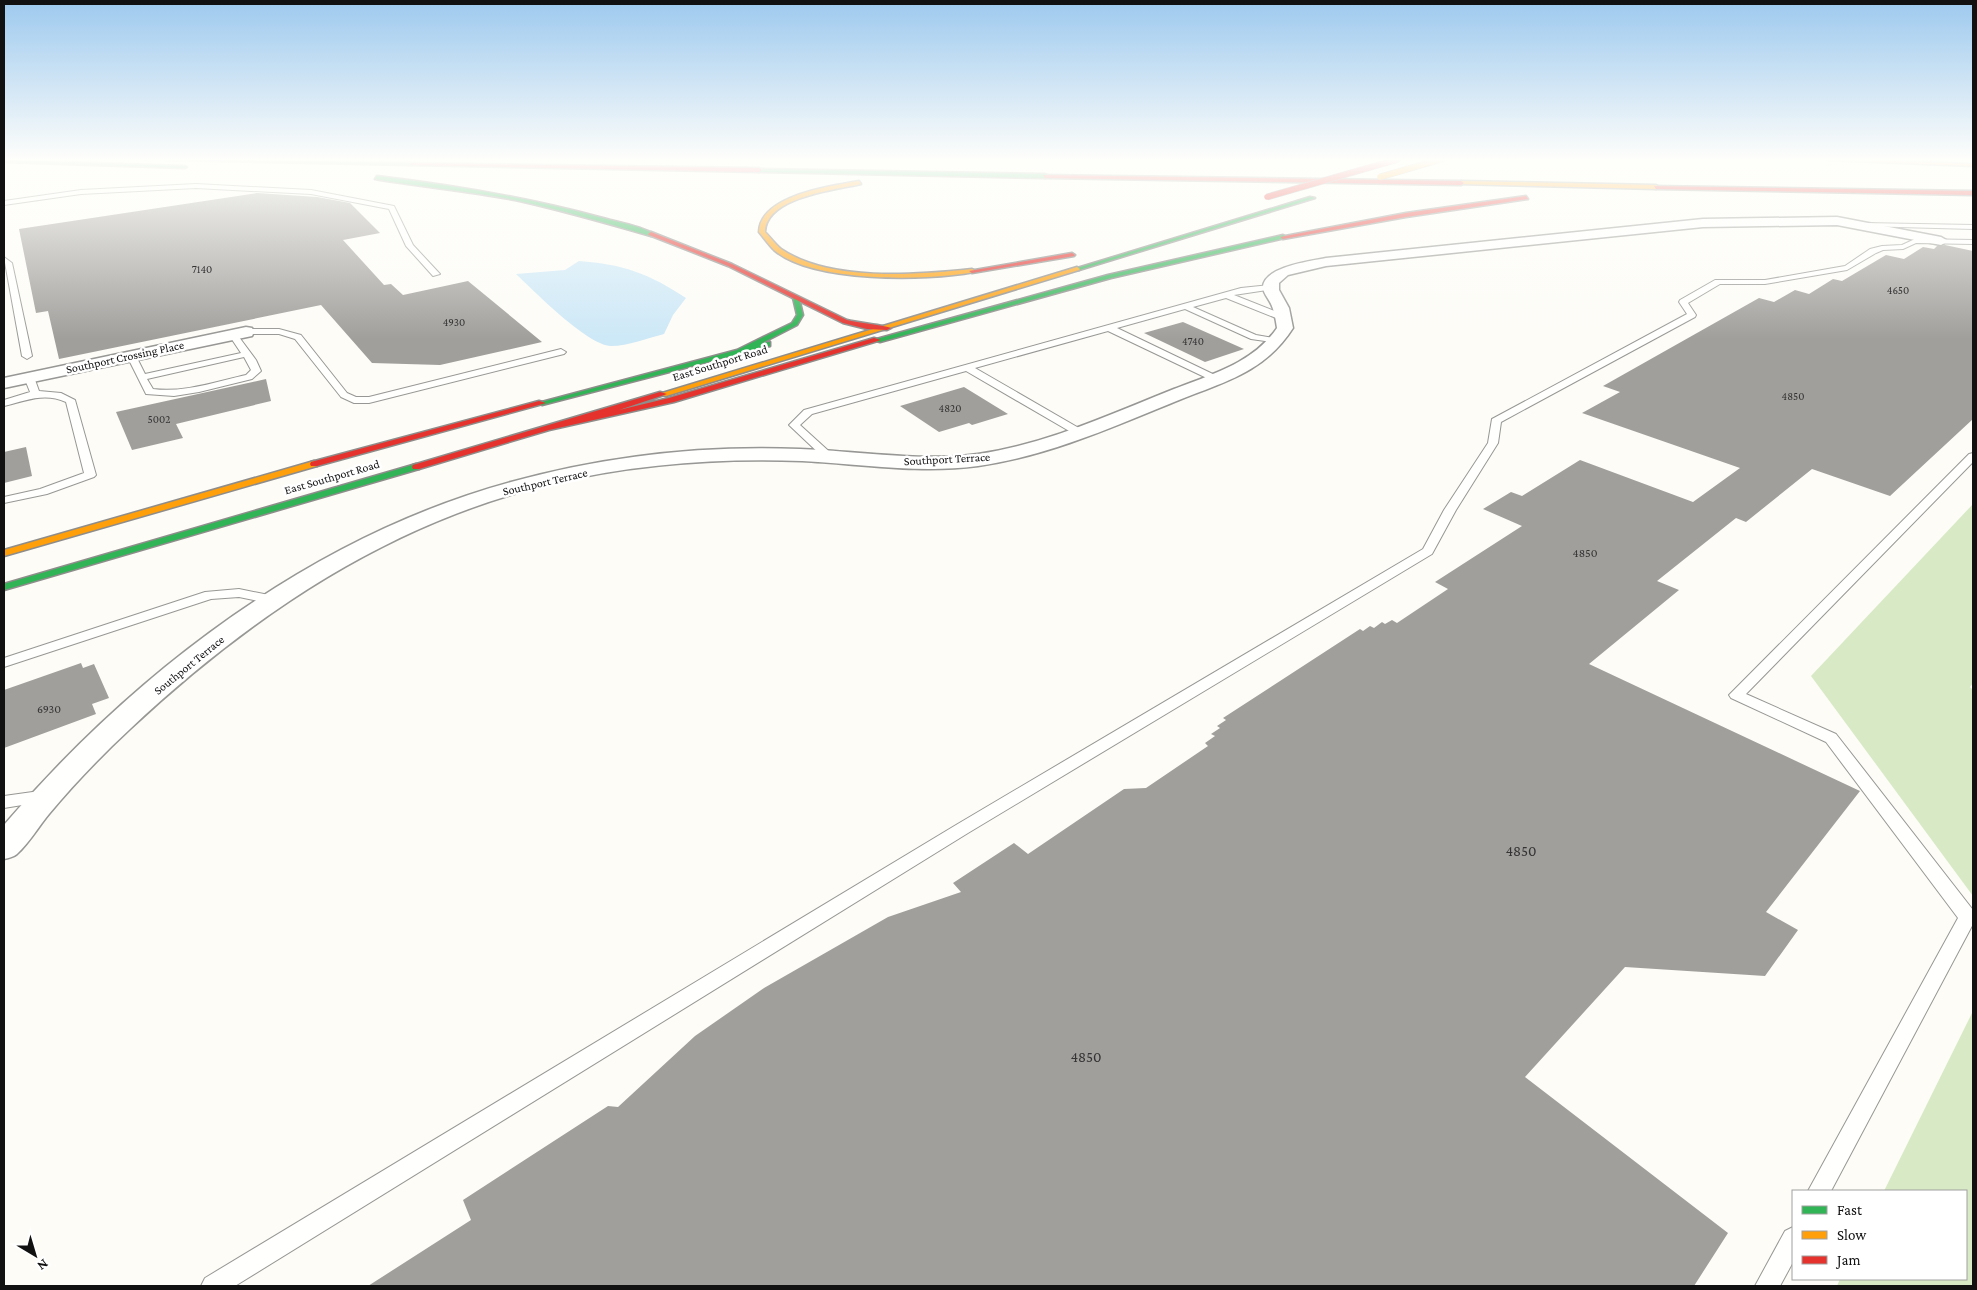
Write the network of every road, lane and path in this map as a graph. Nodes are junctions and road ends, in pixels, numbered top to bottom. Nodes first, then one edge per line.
1 (398, 219) edge
2 (602, 219) edge
3 (764, 219) edge
4 (1242, 219) edge
5 (1384, 219) edge
6 (1863, 225) junction
7 (1973, 227) edge
8 (1941, 241) junction
9 (1973, 242) edge
10 (1973, 248) edge
11 (4, 259) edge
12 (436, 274) dead end
13 (980, 282) dead end
14 (1270, 287) junction
15 (1226, 295) junction
16 (796, 298) junction
17 (1185, 306) junction
18 (871, 314) dead end
19 (1284, 318) junction
20 (845, 322) junction
21 (827, 327) dead end
22 (887, 328) junction
23 (1109, 328) junction
24 (240, 333) junction
25 (800, 334) dead end
26 (1277, 341) junction
27 (561, 352) dead end
28 (738, 352) junction
29 (247, 354) junction
30 (27, 356) dead end
31 (132, 356) junction
32 (967, 368) junction
33 (29, 377) junction
34 (142, 377) junction
35 (1216, 378) junction
36 (4, 383) edge
37 (35, 394) junction
38 (4, 402) edge
39 (550, 428) junction
40 (1080, 433) junction
41 (1973, 456) edge
42 (829, 457) junction
43 (90, 475) joint
44 (4, 500) edge
45 (4, 553) edge
46 (4, 587) edge
47 (274, 600) junction
48 (4, 663) edge
49 (48, 796) junction
50 (4, 802) edge
51 (4, 848) edge
52 (1820, 1190) edge
53 (1792, 1241) edge
54 (213, 1286) edge
55 (1767, 1286) edge

1 - 12 lane
2 - 16 main road
3 - 13 main road
4 - 22 main road, East Southport Road, bridge
5 - 39 main road
6 - 7 lane
6 - 8 street
6 - 14 street
8 - 9 lane
8 - 10 lane
8 - 54 lane
11 - 30 lane
14 - 15 lane
14 - 19 street
15 - 17 lane
15 - 19 lane
16 - 20 main road
16 - 28 main road
17 - 23 lane
17 - 26 lane
18 - 20 main road
19 - 26 street
20 - 21 main road
20 - 22 main road
22 - 39 main road, East Southport Road
23 - 32 lane
23 - 35 lane
24 - 27 lane
24 - 29 lane
24 - 31 street, Southport Crossing Place
25 - 28 main road, East Southport Road
26 - 35 street, Southport Terrace
28 - 45 main road, East Southport Road
29 - 34 lane
29 - 34 lane
31 - 33 street, Southport Crossing Place
31 - 34 lane
32 - 40 lane
32 - 42 lane
33 - 36 street, Southport Crossing Place
33 - 37 lane
35 - 40 street, Southport Terrace
37 - 38 lane
37 - 43 lane
39 - 46 main road, East Southport Road
40 - 42 street, Southport Terrace
41 - 52 lane
42 - 47 street, Southport Terrace
43 - 44 lane
47 - 48 lane
47 - 49 street, Southport Terrace
49 - 50 lane
49 - 51 street, Southport Terrace
53 - 55 lane

